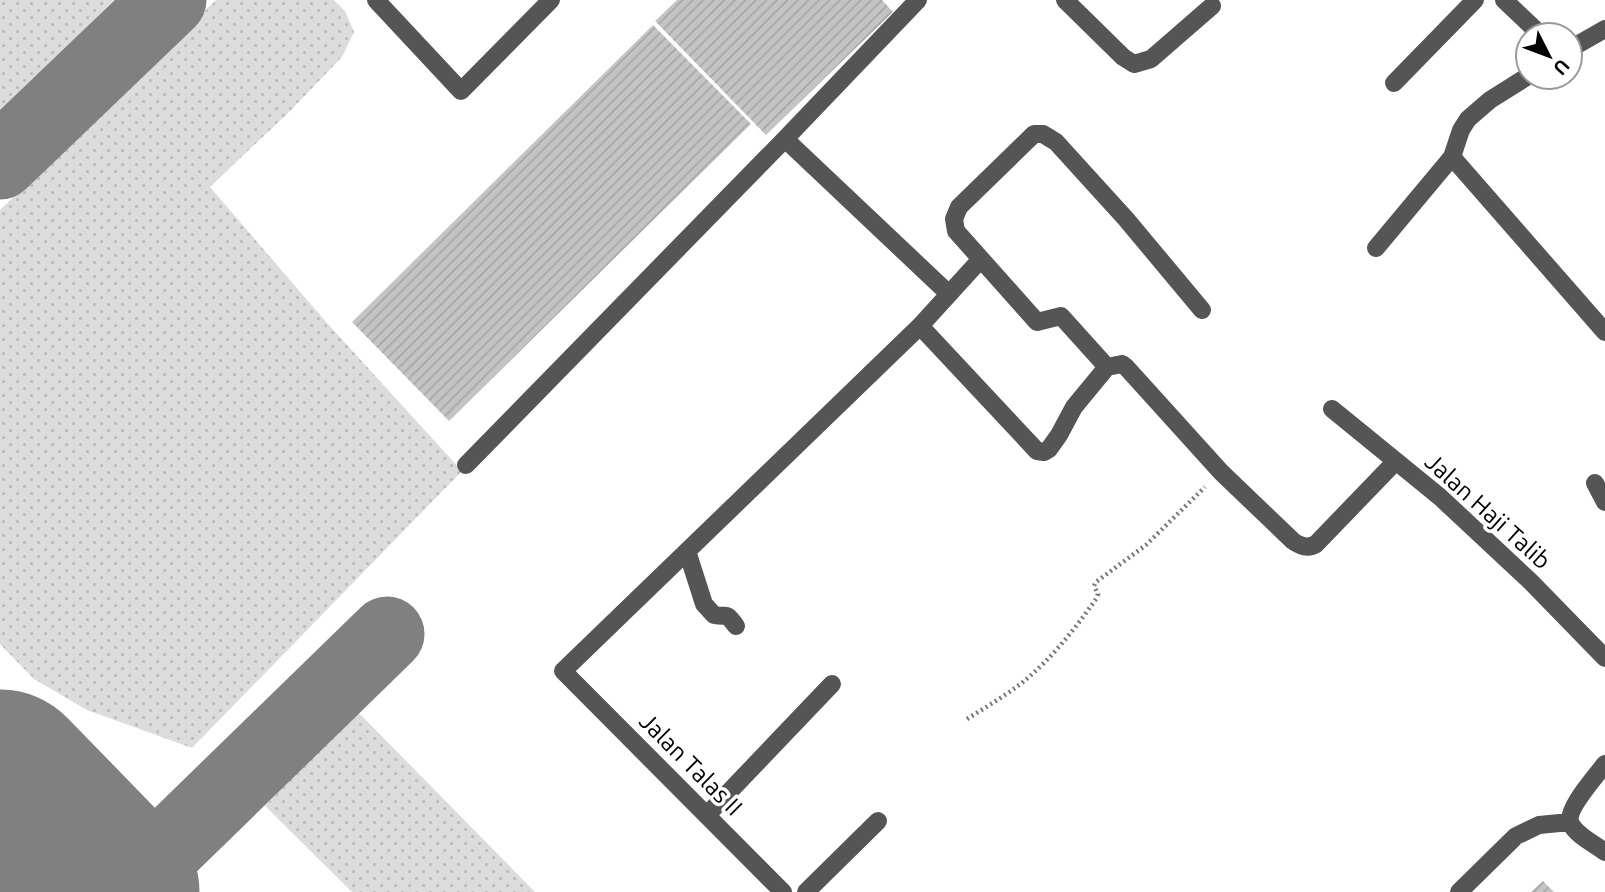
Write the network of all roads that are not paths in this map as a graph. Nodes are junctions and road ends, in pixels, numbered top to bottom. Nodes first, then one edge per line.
1 (376, 0) edge
2 (551, 0) edge
3 (918, 0) edge
4 (1065, 0) edge
5 (1475, 0) edge
6 (1504, 0) edge
7 (1212, 6) dead end
8 (1526, 21) edge
9 (1605, 29) edge
10 (1584, 41) edge
11 (1394, 83) dead end
12 (1514, 85) edge
13 (785, 139) junction
14 (1452, 157) junction
15 (1376, 248) dead end
16 (981, 259) junction
17 (949, 293) junction
18 (1202, 310) dead end
19 (920, 326) junction
20 (1605, 332) edge
21 (1107, 367) junction
22 (1332, 409) dead end
23 (1396, 461) junction
24 (466, 465) dead end
25 (1595, 483) dead end
26 (1605, 502) edge
27 (687, 551) junction
28 (736, 626) dead end
29 (1605, 658) edge
30 (832, 684) dead end
31 (1605, 764) edge
32 (708, 815) junction
33 (878, 821) dead end
34 (1570, 822) junction
35 (1605, 852) edge
36 (783, 892) edge
37 (806, 892) edge
38 (1459, 892) edge

1 - 2 street
3 - 13 street
4 - 7 street
5 - 11 street
6 - 8 street
9 - 10 street
12 - 14 street
13 - 17 street
13 - 24 street
14 - 15 street
14 - 20 street
16 - 17 street
16 - 18 street
16 - 21 street
17 - 19 street
19 - 21 street
19 - 27 street
21 - 23 street
22 - 23 street, Jalan Haji Talib
23 - 29 street, Jalan Haji Talib
25 - 26 street
27 - 28 street
27 - 32 street, Jalan Talas II
30 - 32 street
31 - 34 street
32 - 36 street, Jalan Talas II
33 - 37 street
34 - 35 street
34 - 38 street

